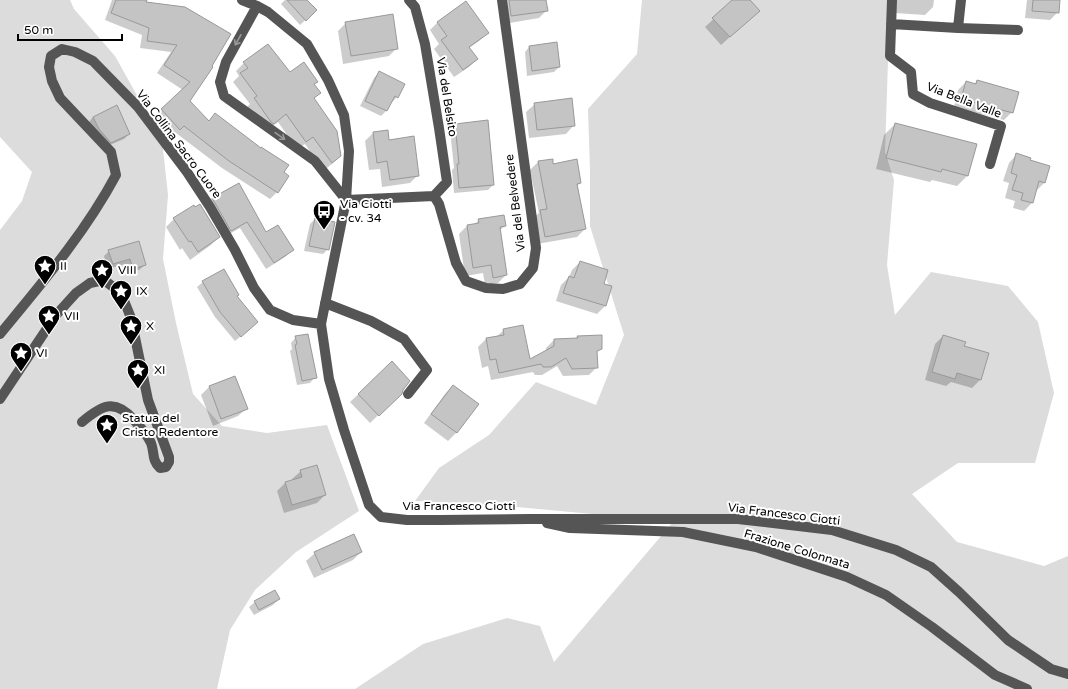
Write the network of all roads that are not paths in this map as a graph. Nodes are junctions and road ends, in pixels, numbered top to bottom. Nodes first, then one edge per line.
1 (242, 0) edge
2 (409, 0) edge
3 (502, 0) edge
4 (892, 0) edge
5 (961, 0) edge
6 (257, 6) junction
7 (891, 24) junction
8 (958, 28) junction
9 (1018, 30) dead end
10 (990, 164) dead end
11 (434, 196) junction
12 (346, 200) junction
13 (325, 303) junction
14 (321, 324) junction
15 (0, 334) edge
16 (408, 394) dead end
17 (0, 399) edge
18 (82, 422) dead end
19 (529, 519) junction
20 (1068, 674) edge
21 (1027, 689) edge

1 - 6 street, Via Francesco Ciotti
2 - 11 street, Via del Belsito
3 - 11 street, Via del Belvedere
4 - 7 street, Via Bella Valle
5 - 8 street
6 - 12 street, Via Francesco Ciotti
6 -> 12 street
7 - 8 street
7 - 10 street, Via Bella Valle
8 - 9 street
11 - 12 street
12 - 13 street, Via Francesco Ciotti
13 - 14 street, Via Francesco Ciotti
13 - 16 street
14 - 15 street, Via Collina Sacro Cuore
14 - 19 street, Via Francesco Ciotti
17 - 18 street
19 - 20 street, Via Francesco Ciotti
19 - 21 street, Frazione Colonnata

